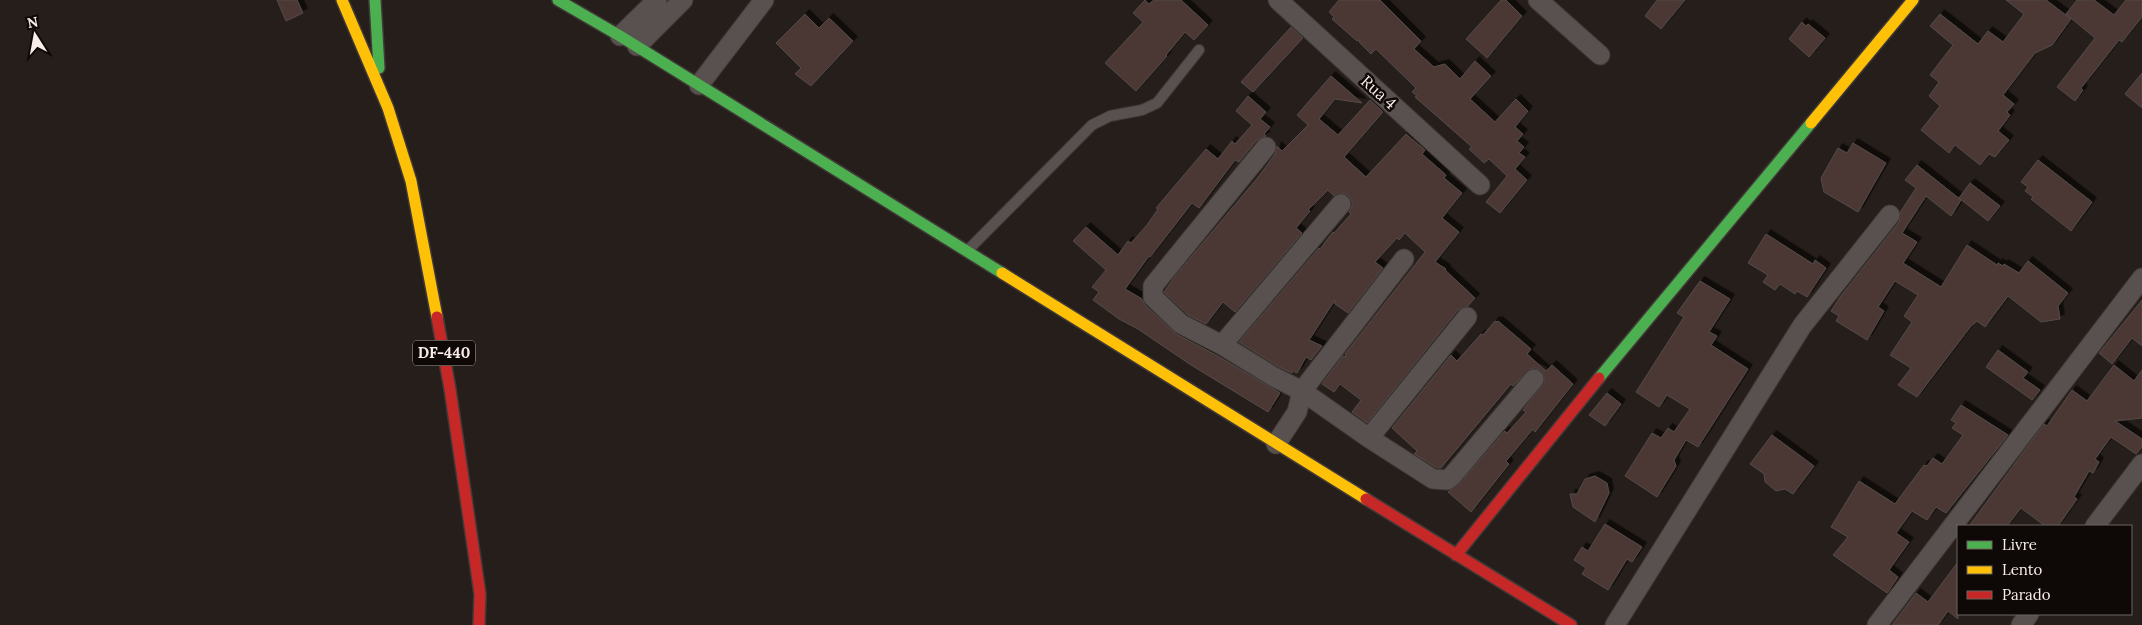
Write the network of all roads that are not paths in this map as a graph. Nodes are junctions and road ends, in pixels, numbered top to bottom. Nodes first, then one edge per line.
1 (342, 0) edge
2 (375, 0) edge
3 (558, 0) edge
4 (657, 0) edge
5 (683, 0) edge
6 (764, 0) edge
7 (1278, 0) edge
8 (1538, 0) edge
9 (1913, 0) edge
10 (620, 36) junction
11 (637, 46) junction
12 (1199, 50) dead end
13 (1600, 55) dead end
14 (699, 85) junction
15 (380, 87) junction
16 (1266, 147) dead end
17 (1480, 185) dead end
18 (1341, 204) dead end
19 (1890, 215) dead end
20 (966, 251) junction
21 (1404, 259) dead end
22 (2142, 278) edge
23 (1467, 317) dead end
24 (1222, 345) junction
25 (1534, 379) dead end
26 (1302, 391) junction
27 (1369, 438) junction
28 (1276, 444) junction
29 (2142, 464) edge
30 (2096, 525) edge
31 (1456, 555) junction
32 (479, 625) edge
33 (1571, 625) edge
34 (1615, 625) edge
35 (1877, 625) edge

1 - 15 street, DF-440
2 - 15 street, DF-440
3 - 10 street
4 - 10 street
5 - 11 street
6 - 14 street
7 - 17 street, Rua 4
8 - 13 street
9 - 31 street
10 - 11 street
11 - 14 street
12 - 20 lane
14 - 20 street
15 - 32 street, DF-440
16 - 24 street
18 - 24 street
19 - 34 street
20 - 28 street
21 - 26 street
22 - 35 street
23 - 27 street
24 - 26 street
25 - 27 street
26 - 27 street
26 - 28 street
28 - 31 street
29 - 30 street
31 - 33 street

